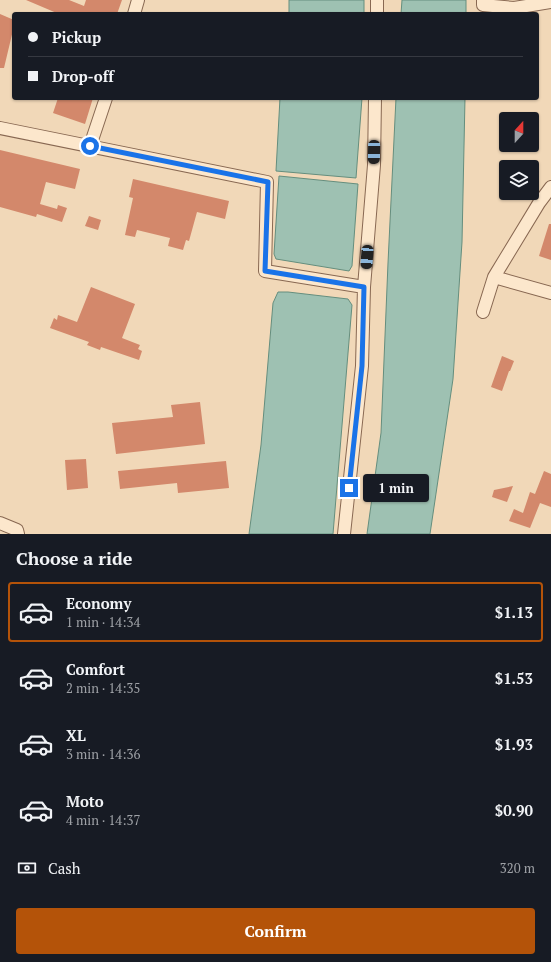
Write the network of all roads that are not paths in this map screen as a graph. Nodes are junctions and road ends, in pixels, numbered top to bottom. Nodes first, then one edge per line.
1 (138, 0) edge
2 (377, 0) edge
3 (483, 0) edge
4 (551, 2) edge
5 (135, 12) edge
6 (377, 12) edge
7 (105, 100) edge
8 (375, 100) edge
9 (0, 128) edge
10 (90, 146) junction
11 (551, 186) edge
12 (494, 277) junction
13 (364, 287) junction
14 (551, 293) edge
15 (483, 312) dead end
16 (0, 523) edge
17 (18, 534) edge
18 (344, 534) edge

1 - 5 street
2 - 6 street
3 - 4 street
7 - 10 street
8 - 13 street
9 - 10 street
10 - 13 street
11 - 12 street
12 - 14 street
12 - 15 street
13 - 18 street
16 - 17 street

